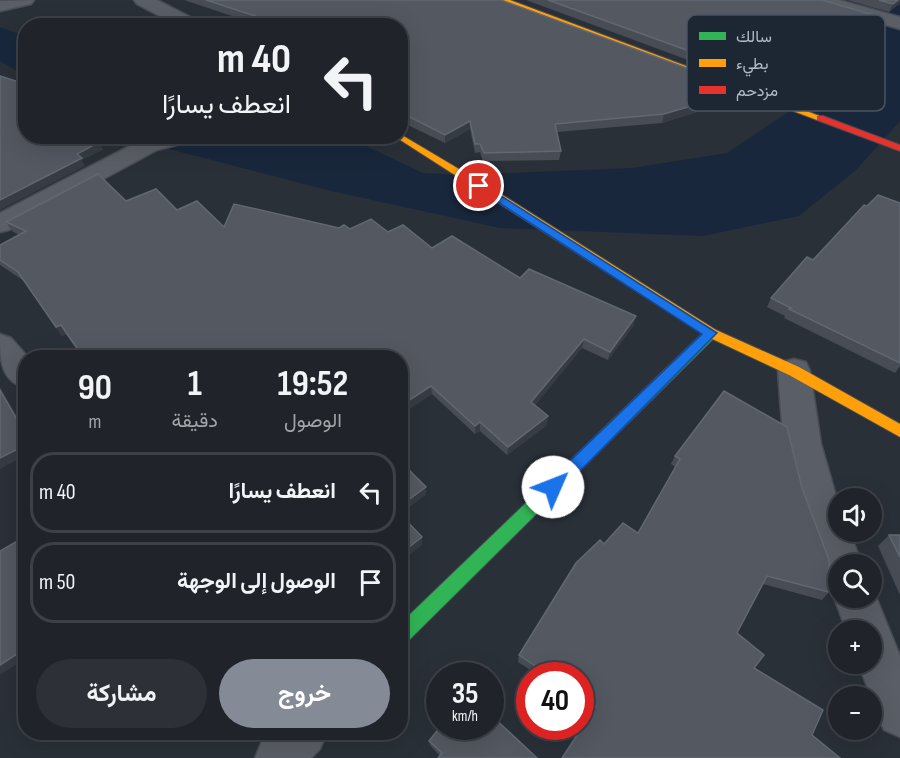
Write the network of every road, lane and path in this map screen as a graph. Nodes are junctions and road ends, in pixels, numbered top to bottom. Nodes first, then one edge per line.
1 (24, 0) edge
2 (142, 0) edge
3 (503, 0) edge
4 (820, 0) edge
5 (0, 6) edge
6 (872, 15) edge
7 (177, 18) edge
8 (885, 19) edge
9 (900, 23) edge
10 (687, 69) edge
11 (801, 111) edge
12 (408, 142) edge
13 (153, 144) edge
14 (900, 148) edge
15 (0, 224) edge
16 (711, 333) junction
17 (0, 346) edge
18 (18, 367) edge
19 (794, 371) junction
20 (900, 431) edge
21 (838, 554) edge
22 (408, 629) edge
23 (882, 666) edge
24 (900, 714) edge

1 - 5 street
2 - 7 street
3 - 10 street
4 - 6 street
8 - 9 street
11 - 14 street
12 - 16 street
13 - 15 street
16 - 19 street
16 - 22 street
17 - 18 street
19 - 20 street
19 - 21 street
23 - 24 street

